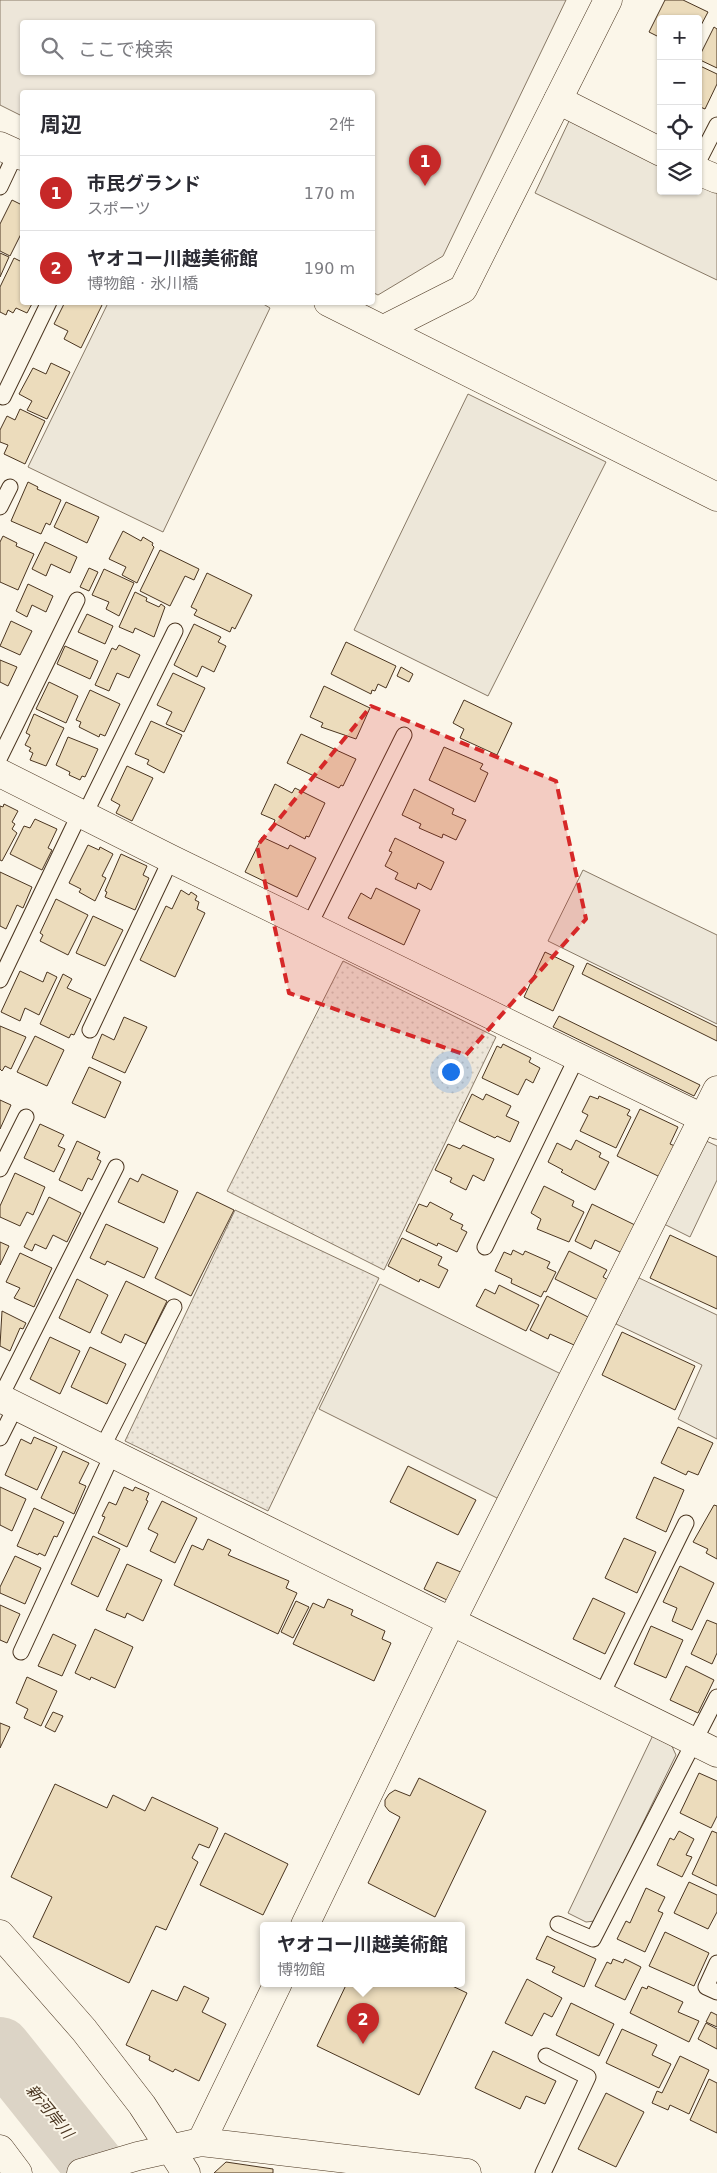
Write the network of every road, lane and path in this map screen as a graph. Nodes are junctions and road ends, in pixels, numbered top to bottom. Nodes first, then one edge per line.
1 (608, 0) edge
2 (558, 100) junction
3 (717, 125) edge
4 (657, 150) edge
5 (13, 152) edge
6 (702, 154) edge
7 (702, 172) edge
8 (717, 179) edge
9 (0, 187) edge
10 (47, 305) edge
11 (334, 305) edge
12 (384, 329) junction
13 (3, 397) dead end
14 (10, 486) dead end
15 (717, 497) edge
16 (0, 507) edge
17 (77, 600) dead end
18 (174, 631) dead end
19 (404, 735) dead end
20 (0, 757) edge
21 (0, 773) edge
22 (82, 815) junction
23 (171, 859) junction
24 (309, 926) junction
25 (0, 980) edge
26 (90, 1030) dead end
27 (577, 1057) junction
28 (717, 1090) edge
29 (26, 1117) dead end
30 (710, 1122) edge
31 (116, 1167) dead end
32 (0, 1169) edge
33 (485, 1247) dead end
34 (174, 1307) dead end
35 (5, 1401) edge
36 (0, 1438) edge
37 (107, 1451) junction
38 (686, 1523) dead end
39 (452, 1620) junction
40 (21, 1652) dead end
41 (601, 1696) junction
42 (717, 1697) edge
43 (706, 1748) edge
44 (306, 1922) edge
45 (558, 1924) dead end
46 (0, 1934) edge
47 (717, 1963) edge
48 (276, 1987) edge
49 (717, 1992) edge
50 (546, 2056) dead end
51 (201, 2142) junction
52 (0, 2149) edge
53 (169, 2149) junction
54 (18, 2173) edge
55 (81, 2173) edge
56 (186, 2173) edge
57 (467, 2173) edge
58 (543, 2173) edge

1 - 2 street
2 - 4 street
2 - 12 street
3 - 6 lane
5 - 9 lane
7 - 8 street
10 - 13 lane
11 - 12 street
12 - 15 street
14 - 16 lane
17 - 20 lane
18 - 22 lane
19 - 24 lane
21 - 22 street
22 - 23 street
22 - 25 lane
23 - 24 street
23 - 26 lane
24 - 27 street
27 - 30 street
27 - 33 lane
28 - 30 street
29 - 32 lane
30 - 39 street
31 - 35 lane
34 - 37 lane
35 - 36 lane
35 - 37 street
37 - 39 street
37 - 40 lane
38 - 41 lane
39 - 41 street
39 - 44 street
41 - 43 street
42 - 43 lane
43 - 45 lane
46 - 53 street
47 - 49 lane
48 - 51 street
50 - 58 lane
51 - 53 street
51 - 57 street
52 - 54 street
53 - 55 street
53 - 56 street

